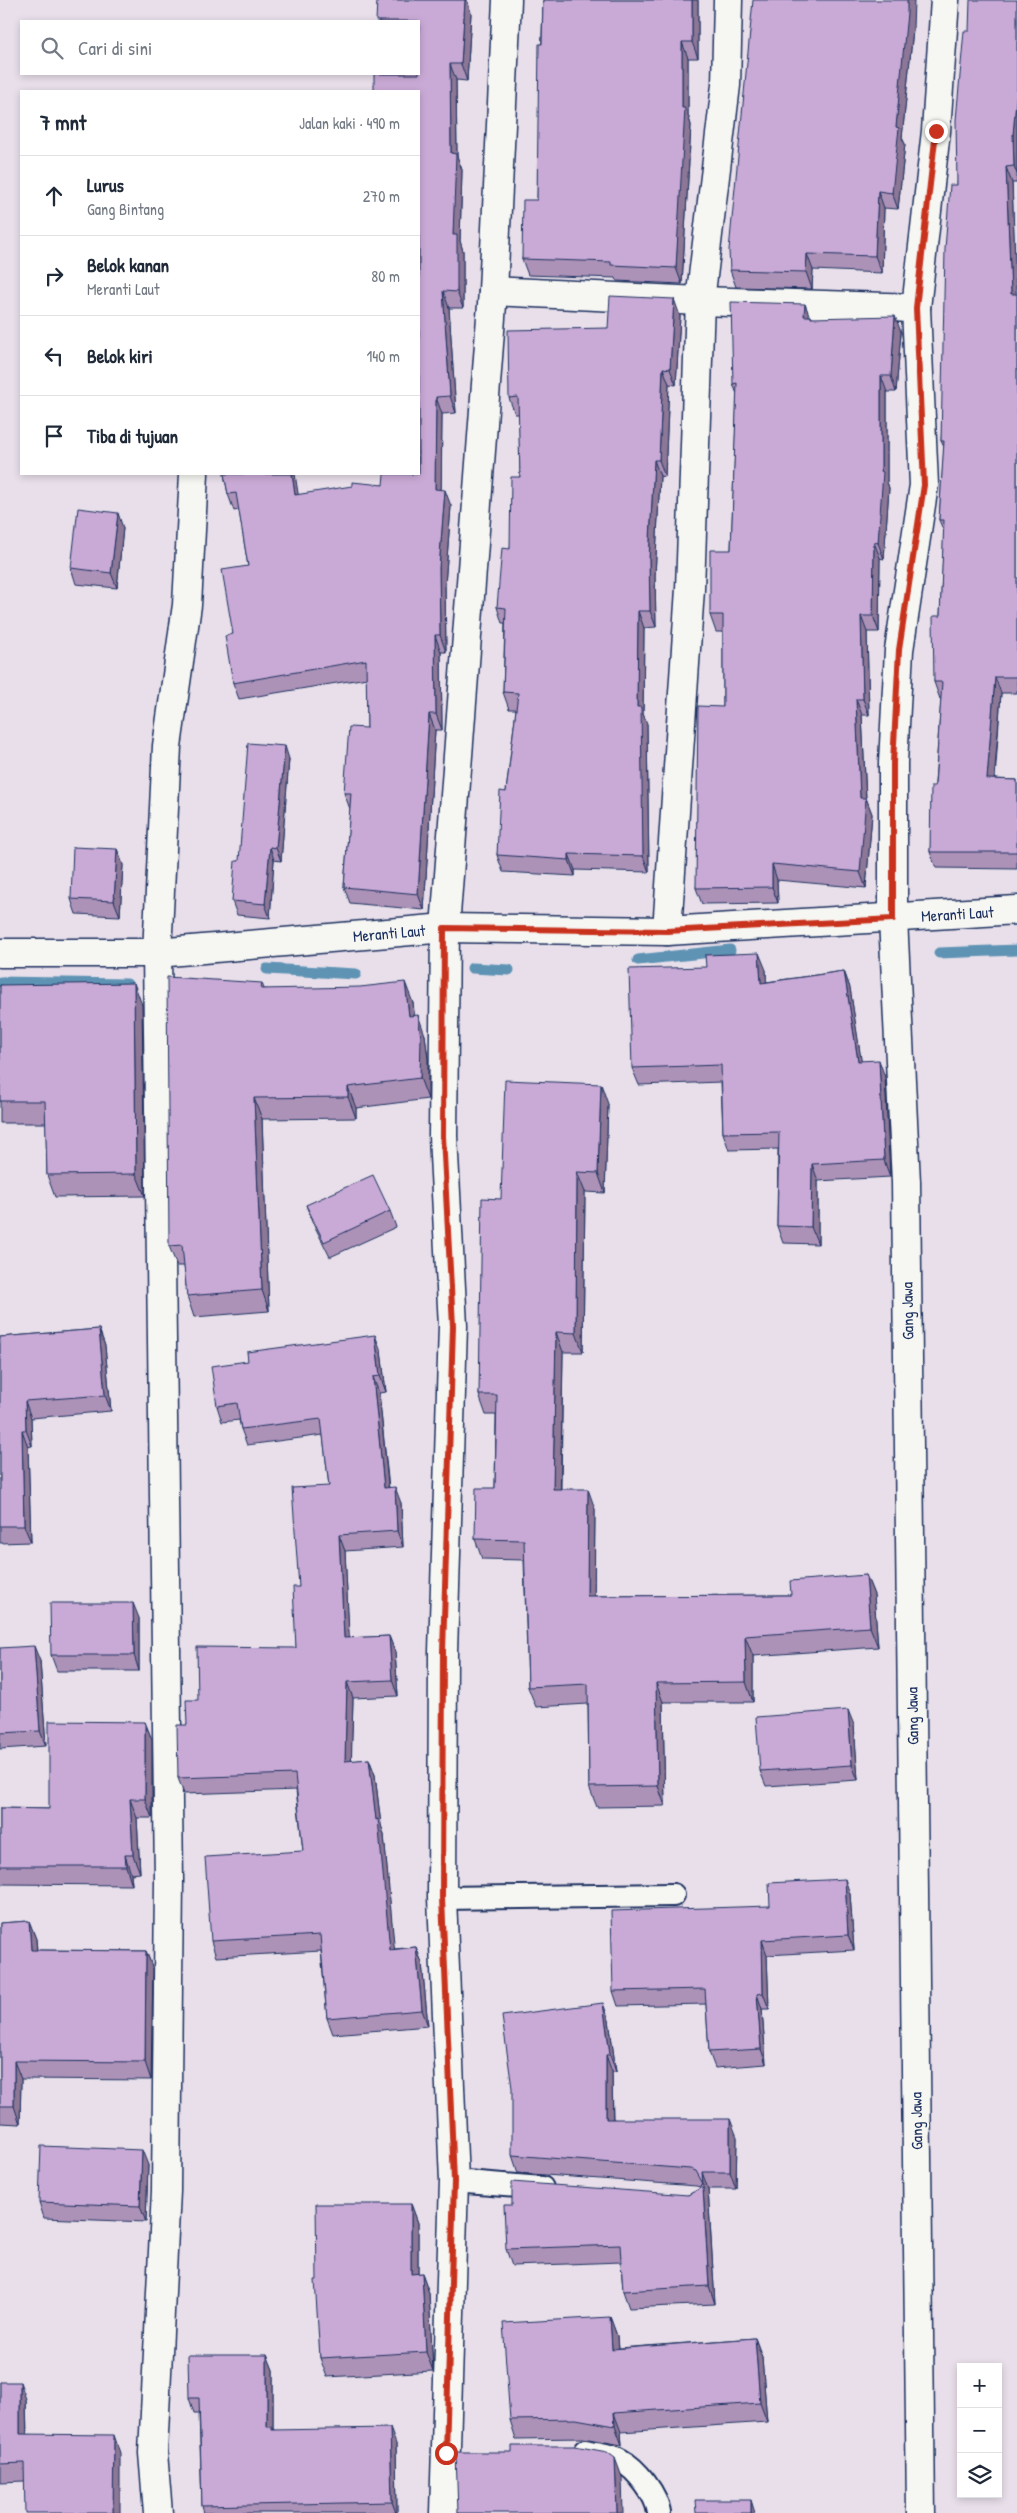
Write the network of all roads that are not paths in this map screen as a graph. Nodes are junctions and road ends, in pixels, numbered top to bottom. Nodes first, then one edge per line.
1 (507, 0) edge
2 (728, 0) edge
3 (945, 0) edge
4 (493, 291) junction
5 (700, 301) junction
6 (916, 308) junction
7 (194, 475) edge
8 (1017, 910) edge
9 (893, 919) junction
10 (444, 928) junction
11 (667, 931) junction
12 (0, 953) edge
13 (157, 953) junction
14 (672, 1896) dead end
15 (442, 1898) junction
16 (454, 2181) junction
17 (560, 2189) edge
18 (563, 2451) edge
19 (158, 2513) edge
20 (444, 2513) edge
21 (659, 2513) edge
22 (920, 2513) edge

1 - 4 street
2 - 5 street
3 - 6 street, Gang Jawa
4 - 5 street
4 - 10 street
5 - 6 street
5 - 11 street
6 - 9 street, Gang Jawa
7 - 13 street
8 - 9 street, Meranti Laut
9 - 11 street, Meranti Laut
9 - 22 street, Gang Jawa
10 - 11 street, Meranti Laut
10 - 13 street, Meranti Laut
10 - 15 street
12 - 13 street, Meranti Laut
13 - 19 street
14 - 15 lane
15 - 16 street
16 - 17 lane
16 - 20 street
18 - 21 lane

